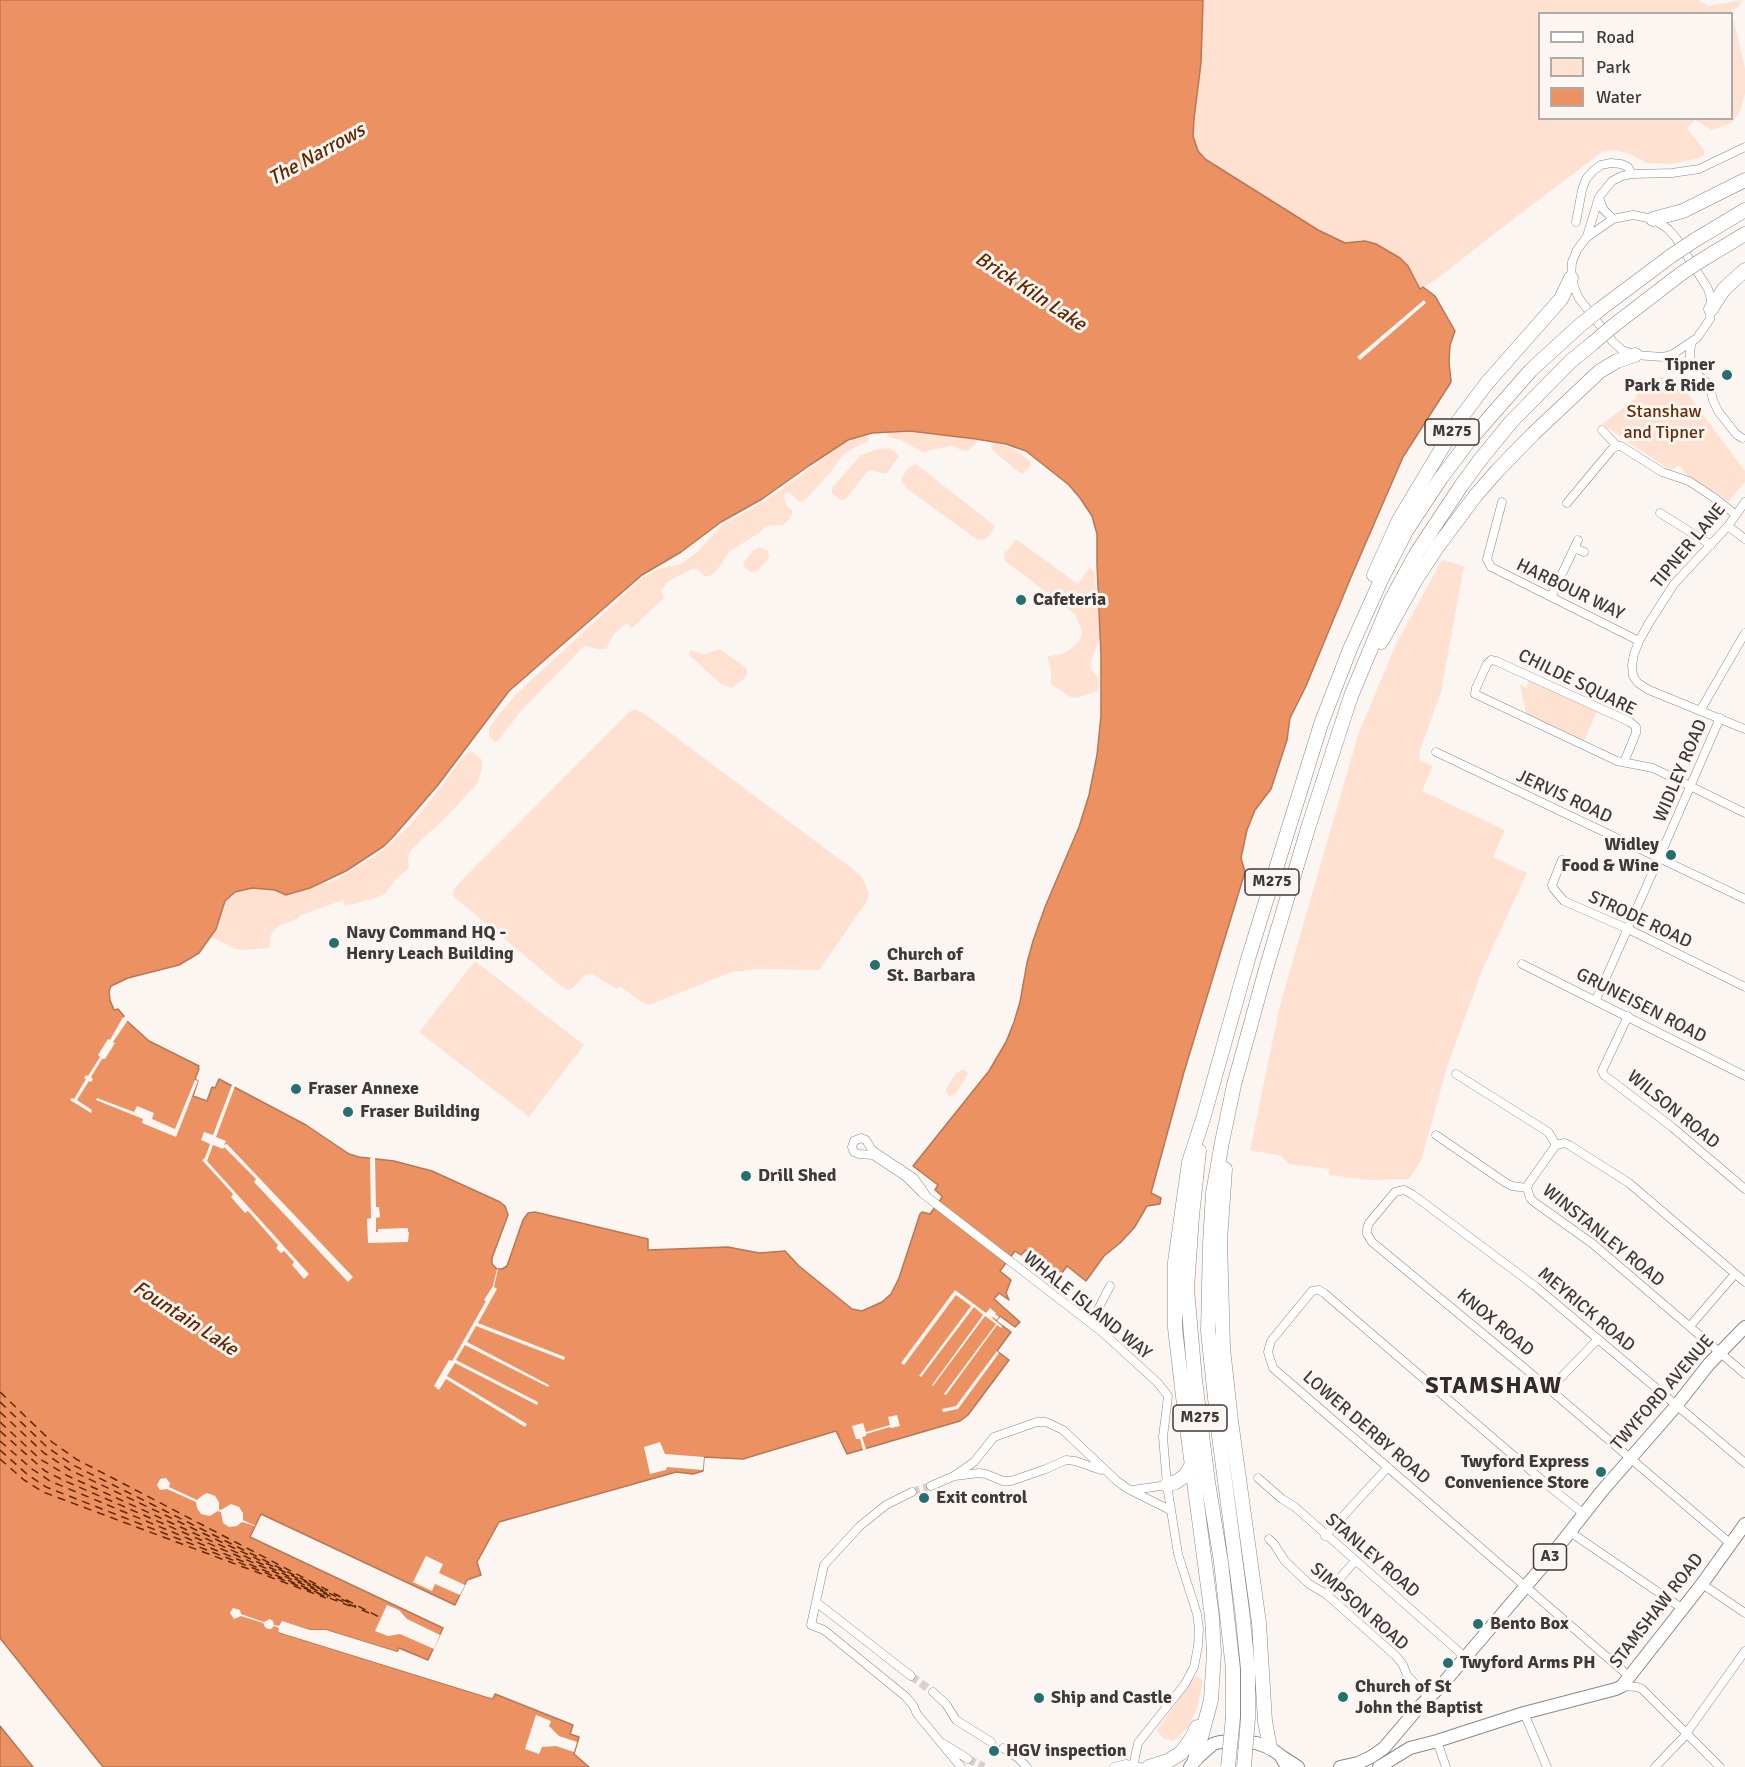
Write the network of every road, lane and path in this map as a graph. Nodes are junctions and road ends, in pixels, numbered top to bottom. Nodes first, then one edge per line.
1 (1745, 147) edge
2 (1632, 174) junction
3 (1745, 180) edge
4 (1599, 197) junction
5 (1745, 210) edge
6 (1613, 219) junction
7 (1653, 219) junction
8 (1576, 222) dead end
9 (1745, 234) edge
10 (1587, 236) junction
11 (1745, 270) edge
12 (1571, 278) junction
13 (1711, 309) junction
14 (1692, 342) junction
15 (1635, 355) junction
16 (1663, 357) junction
17 (1710, 390) junction
18 (1602, 430) dead end
19 (1742, 438) dead end
20 (1617, 446) junction
21 (1502, 502) dead end
22 (1745, 502) edge
23 (1567, 503) dead end
24 (1660, 513) dead end
25 (1736, 515) junction
26 (1728, 526) junction
27 (1745, 539) edge
28 (1711, 545) junction
29 (1584, 552) dead end
30 (1551, 597) junction
31 (1745, 633) edge
32 (1639, 641) junction
33 (1350, 648) junction
34 (1351, 696) junction
35 (1700, 711) junction
36 (1720, 718) junction
37 (1745, 729) edge
38 (1436, 752) dead end
39 (1624, 762) junction
40 (1691, 786) junction
41 (1745, 813) edge
42 (1659, 858) junction
43 (1562, 860) dead end
44 (1544, 886) dead end
45 (1556, 892) junction
46 (1745, 899) edge
47 (1628, 929) junction
48 (1522, 964) dead end
49 (1745, 987) edge
50 (1596, 1000) junction
51 (1629, 1016) junction
52 (1456, 1074) dead end
53 (1745, 1076) edge
54 (1203, 1119) junction
55 (1226, 1122) junction
56 (1436, 1135) dead end
57 (868, 1145) junction
58 (1556, 1145) junction
59 (863, 1154) junction
60 (1527, 1188) junction
61 (1745, 1189) edge
62 (1401, 1190) joint
63 (928, 1198) junction
64 (1736, 1274) junction
65 (1745, 1282) edge
66 (1110, 1286) dead end
67 (1090, 1323) junction
68 (1690, 1326) junction
69 (1745, 1326) edge
70 (1598, 1339) junction
71 (1720, 1353) junction
72 (1745, 1374) edge
73 (1550, 1389) junction
74 (1676, 1406) junction
75 (1631, 1458) junction
76 (1745, 1463) edge
77 (1192, 1464) junction
78 (1388, 1467) junction
79 (1105, 1471) junction
80 (954, 1476) junction
81 (1258, 1478) dead end
82 (1167, 1485) junction
83 (932, 1486) tunnel mouth
84 (1131, 1490) junction
85 (912, 1492) tunnel mouth
86 (1170, 1510) junction
87 (1584, 1514) junction
88 (1745, 1524) edge
89 (1569, 1532) junction
90 (1325, 1536) junction
91 (1269, 1539) dead end
92 (1731, 1544) junction
93 (1355, 1562) junction
94 (1702, 1584) junction
95 (1525, 1587) junction
96 (1326, 1594) junction
97 (816, 1602) junction
98 (1683, 1609) junction
99 (1745, 1613) edge
100 (1745, 1651) edge
101 (1465, 1657) junction
102 (1623, 1671) dead end
103 (1213, 1673) junction
104 (912, 1676) tunnel mouth
105 (1622, 1686) junction
106 (933, 1692) tunnel mouth
107 (1427, 1699) junction
108 (1524, 1713) junction
109 (1686, 1733) junction
110 (935, 1736) junction
111 (1437, 1741) junction
112 (991, 1742) dead end
113 (1003, 1748) dead end
114 (1275, 1752) junction
115 (968, 1759) tunnel mouth
116 (1193, 1763) edge
117 (1135, 1766) edge
118 (961, 1767) tunnel mouth
119 (1027, 1767) edge
120 (1114, 1767) edge
121 (1149, 1767) edge
122 (1182, 1767) edge
123 (1228, 1767) edge
124 (1244, 1767) edge
125 (1287, 1767) edge
126 (1298, 1767) edge
127 (1340, 1767) edge
128 (1379, 1767) edge
129 (1446, 1767) edge
130 (1547, 1767) edge
131 (1655, 1767) edge
132 (1720, 1767) edge

1 - 2 street
2 - 4 street
2 - 8 street
3 - 7 highway
4 - 6 street
4 - 10 street
5 - 33 highway, M275, bridge
6 - 7 street
6 - 10 street
7 - 13 street
9 - 34 highway, M275, bridge
10 - 12 street
11 - 13 highway
12 - 15 street
12 - 33 highway, M275
13 - 14 street
14 - 16 street
14 - 17 street
15 - 16 street
15 - 34 highway, M275
16 - 17 street
17 - 19 street
18 - 20 street
20 - 23 street
20 - 25 street
21 - 30 street, HARBOUR WAY
22 - 25 street, TIPNER LANE
24 - 28 street
25 - 26 street, TIPNER LANE
26 - 27 street
26 - 28 street, TIPNER LANE
28 - 32 street, TIPNER LANE
29 - 30 street
30 - 32 street, HARBOUR WAY
31 - 35 street
32 - 35 street, TIPNER LANE
33 - 54 highway, M275
34 - 55 highway, M275
35 - 36 street
36 - 37 street
36 - 40 street, WIDLEY ROAD
38 - 42 street, JERVIS ROAD
39 - 39 street, CHILDE SQUARE
39 - 40 street, CHILDE SQUARE
40 - 41 street, CHILDE SQUARE
40 - 42 street, WIDLEY ROAD
42 - 46 street, JERVIS ROAD
42 - 47 street, WIDLEY ROAD
43 - 45 street
44 - 45 street
45 - 47 street, STRODE ROAD
47 - 49 street, STRODE ROAD
47 - 50 street, WIDLEY ROAD
48 - 50 street, GRUNEISEN ROAD
50 - 51 street, GRUNEISEN ROAD
51 - 53 street, GRUNEISEN ROAD
51 - 61 street, WILSON ROAD
52 - 58 street
54 - 77 highway, M275
54 - 123 highway, M275, bridge
55 - 114 highway, M275
55 - 124 highway, M275, bridge
56 - 60 street, WINSTANLEY ROAD
57 - 59 street
57 - 59 street
57 - 63 street
58 - 60 street
58 - 64 street
59 - 63 street
60 - 68 street, WINSTANLEY ROAD
62 - 70 street, MEYRICK ROAD
62 - 73 street, KNOX ROAD
63 - 67 street, WHALE ISLAND WAY
64 - 65 street
64 - 68 street
66 - 67 street
67 - 82 street, WHALE ISLAND WAY
68 - 71 street, WINSTANLEY ROAD
69 - 71 main road, TWYFORD AVENUE / A3
70 - 73 street
70 - 74 street, MEYRICK ROAD
71 - 72 street, WINSTANLEY ROAD
71 - 74 main road, TWYFORD AVENUE / A3
73 - 75 street, KNOX ROAD
74 - 75 main road, TWYFORD AVENUE / A3
74 - 76 street, MEYRICK ROAD
75 - 87 main road, TWYFORD AVENUE / A3
75 - 92 street, KNOX ROAD
77 - 82 highway
77 - 103 highway, M275
78 - 87 street, LOWER DERBY ROAD
78 - 90 street
78 - 95 street, LOWER DERBY ROAD
79 - 80 street
79 - 80 street
79 - 84 street
80 - 83 street
81 - 90 street, STANLEY ROAD
82 - 84 street
82 - 86 street, WHALE ISLAND WAY
84 - 86 street
85 - 97 street
86 - 117 street, WHALE ISLAND WAY
87 - 89 main road, TWYFORD AVENUE / A3
88 - 92 main road, STAMSHAW ROAD
89 - 95 main road, TWYFORD AVENUE / A3
89 - 98 street
90 - 93 street, STANLEY ROAD
91 - 96 street, SIMPSON ROAD
92 - 94 main road, STAMSHAW ROAD
93 - 96 street
93 - 101 street, STANLEY ROAD
94 - 98 main road, STAMSHAW ROAD
94 - 99 street
95 - 101 main road, TWYFORD AVENUE / A3
95 - 102 street, LOWER DERBY ROAD
96 - 107 street, SIMPSON ROAD
97 - 104 street
97 - 110 street
98 - 105 main road, STAMSHAW ROAD
100 - 109 street
101 - 107 main road, TWYFORD AVENUE / A3
103 - 116 highway, M275
103 - 121 highway, M275
105 - 108 main road, STAMSHAW ROAD
105 - 109 street
106 - 112 street
107 - 127 main road, TWYFORD AVENUE / A3
108 - 111 main road, STAMSHAW ROAD
108 - 130 street
109 - 131 street
109 - 132 street
110 - 115 street
110 - 118 street
111 - 128 main road, STAMSHAW ROAD
111 - 129 street
113 - 119 street
114 - 116 main road
114 - 125 main road
114 - 126 main road
116 - 122 street
117 - 120 street

